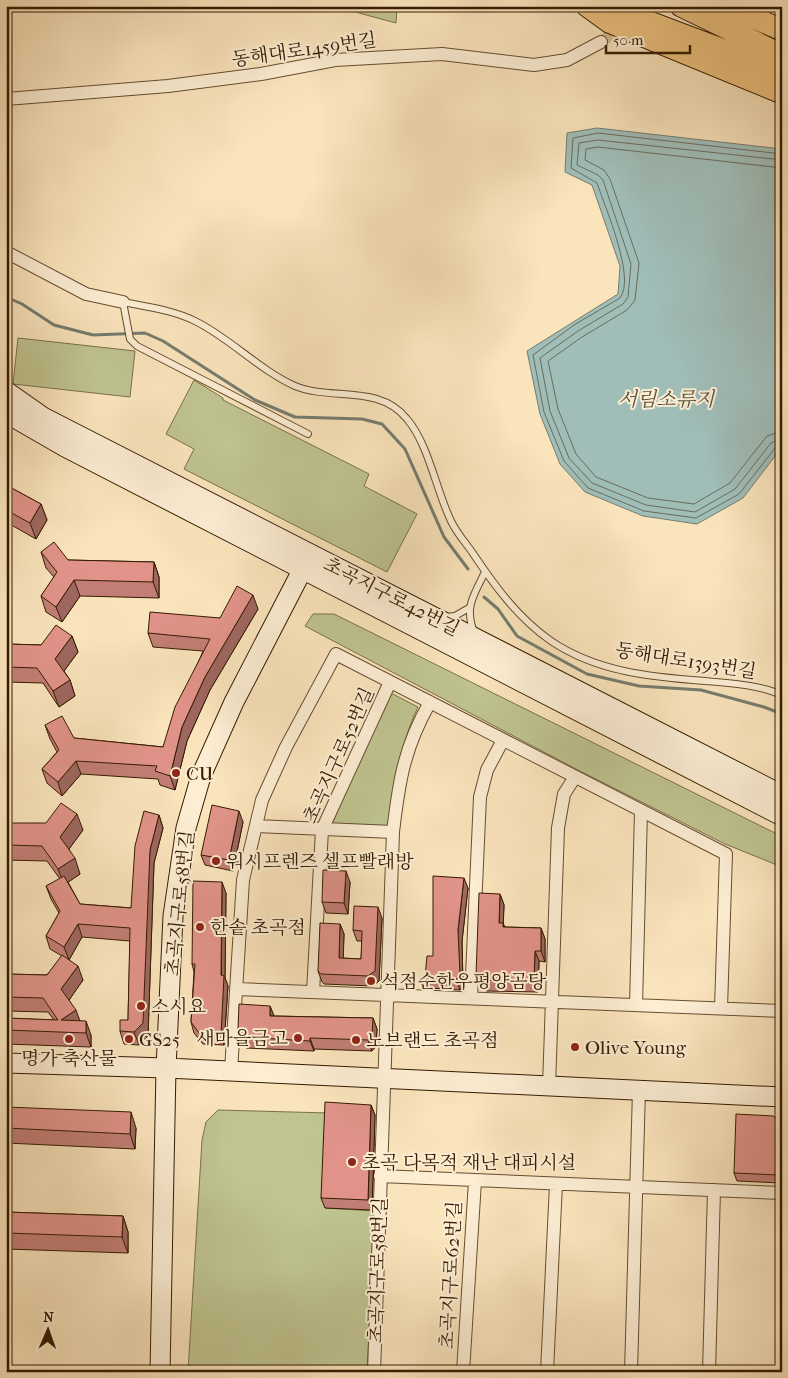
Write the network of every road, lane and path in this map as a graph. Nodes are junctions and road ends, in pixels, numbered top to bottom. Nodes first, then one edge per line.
1 (587, 6) edge
2 (607, 6) edge
3 (681, 6) edge
4 (726, 6) edge
5 (782, 30) edge
6 (601, 42) tunnel mouth
7 (782, 55) edge
8 (782, 75) edge
9 (782, 93) edge
10 (6, 99) edge
11 (6, 252) edge
12 (123, 302) junction
13 (6, 391) edge
14 (6, 413) edge
15 (308, 434) dead end
16 (306, 562) junction
17 (485, 572) junction
18 (468, 608) junction
19 (436, 618) junction
20 (476, 639) junction
21 (390, 682) junction
22 (782, 695) edge
23 (430, 702) junction
24 (503, 740) junction
25 (721, 763) junction
26 (575, 777) junction
27 (712, 782) junction
28 (782, 794) edge
29 (641, 811) junction
30 (782, 816) edge
31 (256, 826) junction
32 (322, 830) junction
33 (393, 832) junction
34 (237, 989) junction
35 (313, 992) junction
36 (387, 995) junction
37 (471, 998) junction
38 (552, 1002) junction
39 (636, 1005) junction
40 (721, 1008) junction
41 (782, 1011) edge
42 (6, 1063) edge
43 (166, 1068) junction
44 (231, 1072) junction
45 (383, 1078) junction
46 (549, 1086) junction
47 (639, 1090) junction
48 (782, 1097) edge
49 (380, 1176) junction
50 (474, 1181) junction
51 (556, 1184) junction
52 (637, 1187) junction
53 (714, 1190) junction
54 (782, 1193) edge
55 (160, 1372) edge
56 (374, 1372) edge
57 (463, 1372) edge
58 (547, 1372) edge
59 (631, 1372) edge
60 (709, 1372) edge

1 - 9 main road
2 - 8 main road
3 - 7 main road
4 - 5 main road
6 - 10 street, 동해대로1459번길
11 - 12 street, 동해대로1393번길
12 - 15 lane
12 - 17 lane, 동해대로1393번길
13 - 16 street, 초곡지구로42번길
14 - 16 street, 초곡지구로42번길
16 - 19 street, 초곡지구로42번길
16 - 27 street, 초곡지구로42번길
16 - 43 street, 초곡지구로58번길
17 - 18 lane
17 - 22 lane, 동해대로1393번길
18 - 19 lane
18 - 20 lane
19 - 20 street, 초곡지구로42번길
20 - 25 street, 초곡지구로42번길
21 - 23 street
21 - 31 street
21 - 32 street, 초곡지구로52번길
23 - 24 street
23 - 33 street, 초곡지구로58번길
24 - 26 street
24 - 37 street
25 - 27 street
25 - 28 street, 초곡지구로42번길
26 - 29 street
26 - 38 street
27 - 30 street, 초곡지구로42번길
29 - 39 street
29 - 40 street
31 - 32 street
31 - 34 street
32 - 33 street
32 - 35 street, 초곡지구로52번길
33 - 36 street, 초곡지구로58번길
34 - 35 street
34 - 44 street
35 - 36 street
36 - 37 street
36 - 45 street, 초곡지구로58번길
37 - 38 street
38 - 39 street
38 - 46 street
39 - 40 street
40 - 41 street
42 - 43 street
43 - 44 street
43 - 55 street, 초곡지구로58번길
44 - 45 street
45 - 46 street
45 - 49 street, 초곡지구로58번길
46 - 47 street
47 - 48 street
47 - 52 street
49 - 50 street, 초곡지구로62번길
49 - 56 street, 초곡지구로58번길
50 - 51 street, 초곡지구로62번길
50 - 57 street, 초곡지구로62번길
51 - 52 street, 초곡지구로62번길
51 - 58 street
52 - 53 street, 초곡지구로62번길
52 - 59 street
53 - 54 street, 초곡지구로62번길
53 - 60 street

